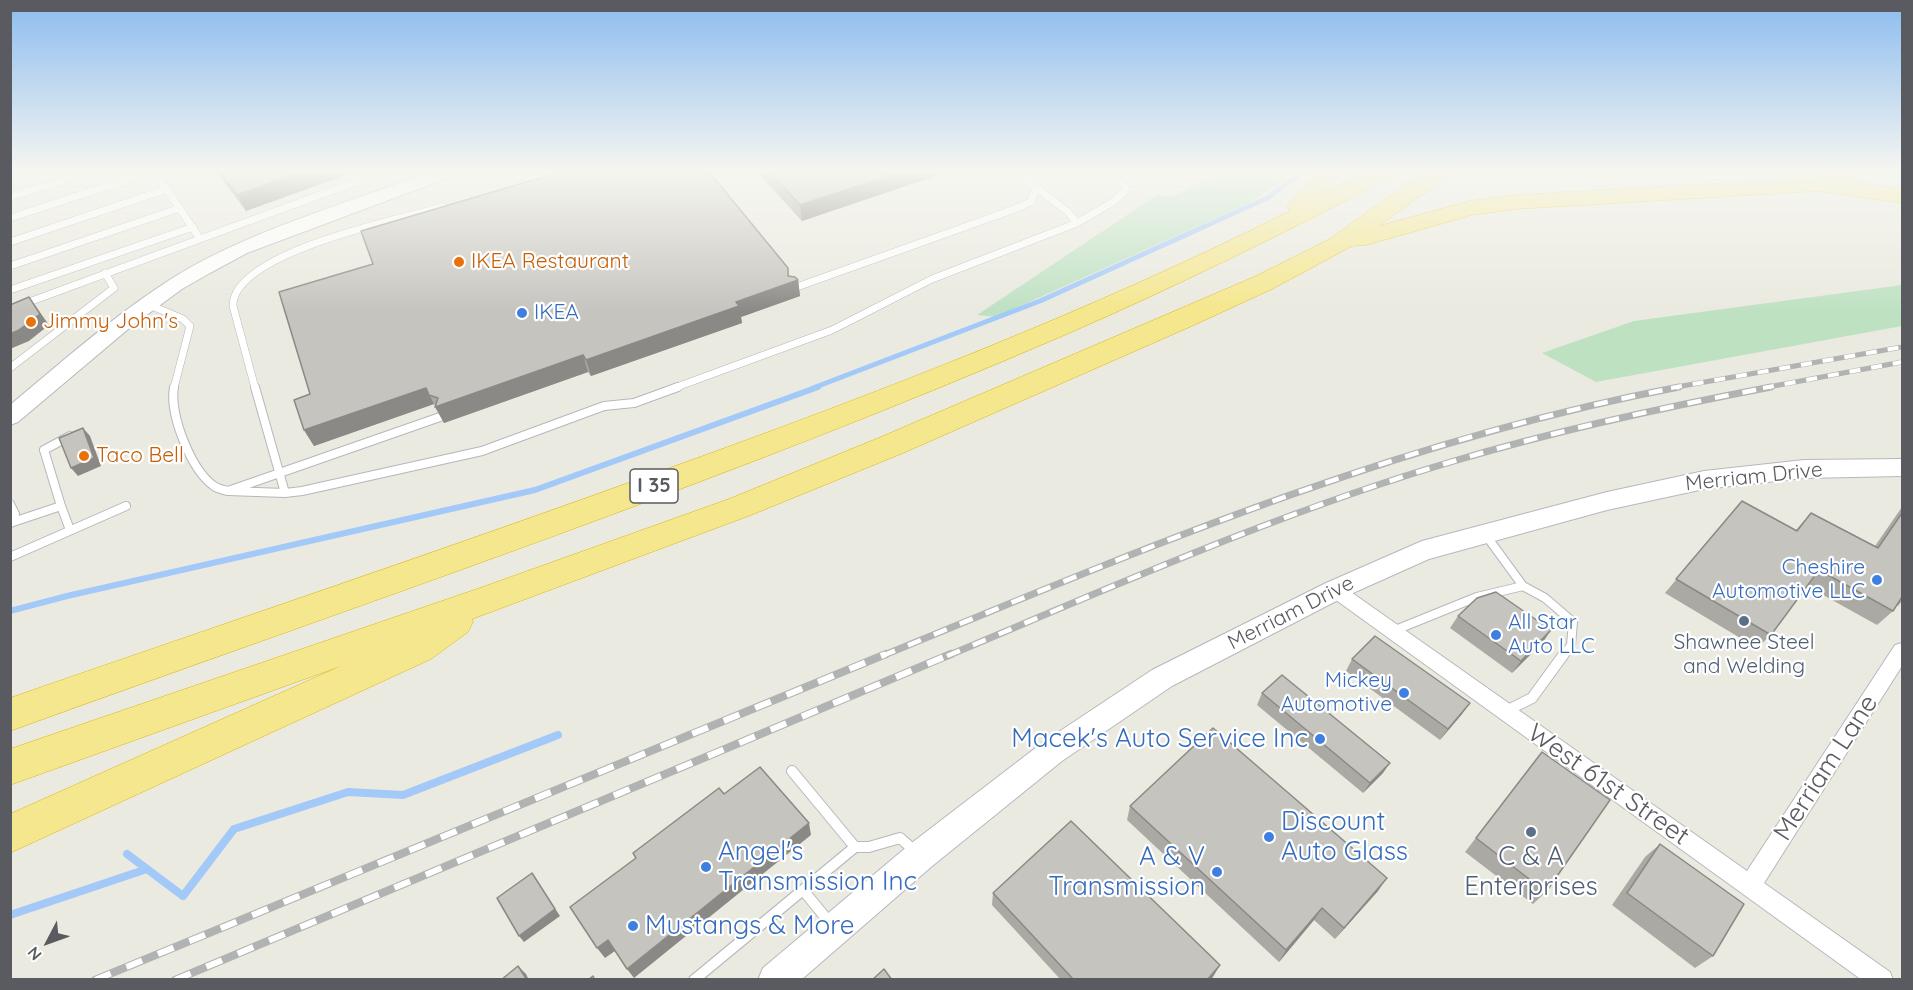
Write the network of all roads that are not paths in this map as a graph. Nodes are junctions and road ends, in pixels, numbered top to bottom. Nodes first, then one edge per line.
1 (78, 219) edge
2 (147, 219) edge
3 (188, 219) edge
4 (252, 219) edge
5 (320, 219) edge
6 (400, 219) edge
7 (986, 219) edge
8 (1074, 219) edge
9 (1084, 219) edge
10 (1288, 219) edge
11 (1291, 219) edge
12 (1373, 219) edge
13 (1430, 219) edge
14 (1077, 223) junction
15 (1284, 223) junction
16 (193, 227) junction
17 (200, 238) junction
18 (10, 242) edge
19 (1340, 244) junction
20 (10, 266) edge
21 (105, 273) junction
22 (794, 288) edge
23 (10, 290) edge
24 (147, 304) junction
25 (10, 309) edge
26 (10, 368) edge
27 (10, 417) edge
28 (440, 417) edge
29 (81, 430) edge
30 (1902, 468) edge
31 (280, 474) junction
32 (228, 492) junction
33 (285, 493) junction
34 (10, 504) edge
35 (61, 506) junction
36 (126, 506) dead end
37 (70, 530) junction
38 (1485, 534) junction
39 (10, 557) edge
40 (1523, 586) junction
41 (1335, 590) junction
42 (492, 598) junction
43 (1393, 631) junction
44 (1902, 651) edge
45 (1505, 711) junction
46 (10, 715) edge
47 (10, 767) edge
48 (792, 771) dead end
49 (10, 834) edge
50 (855, 847) junction
51 (920, 856) junction
52 (1750, 886) junction
53 (803, 890) junction
54 (835, 928) junction
55 (700, 978) edge
56 (780, 978) edge
57 (1882, 980) edge

1 - 18 lane
2 - 20 lane
3 - 16 lane
4 - 17 lane
5 - 24 main road
6 - 31 lane
7 - 22 lane
8 - 14 lane
9 - 14 lane
10 - 15 highway
11 - 15 highway, I 35
12 - 19 highway, I 35
13 - 19 highway
14 - 33 lane
15 - 46 highway, I 35
16 - 17 lane
16 - 23 lane
17 - 21 lane
19 - 42 highway, I 35
21 - 25 lane
21 - 26 lane
24 - 27 main road
24 - 32 lane
28 - 31 lane
29 - 35 lane
30 - 38 main road, Merriam Drive
31 - 32 lane
31 - 33 lane
32 - 33 lane
34 - 35 lane
35 - 37 lane
36 - 37 lane
37 - 39 lane
38 - 40 lane
38 - 41 main road, Merriam Drive
40 - 43 lane
40 - 45 lane
41 - 43 street, West 61st Street
41 - 51 main road, Merriam Drive
42 - 47 highway, I 35
42 - 49 highway
43 - 45 street, West 61st Street
44 - 52 street, Merriam Lane
45 - 52 street, West 61st Street
48 - 50 lane
50 - 51 lane
50 - 53 lane
51 - 54 main road, Merriam Drive
52 - 57 street, West 61st Street
53 - 54 lane
53 - 55 lane
54 - 56 main road, Merriam Drive

